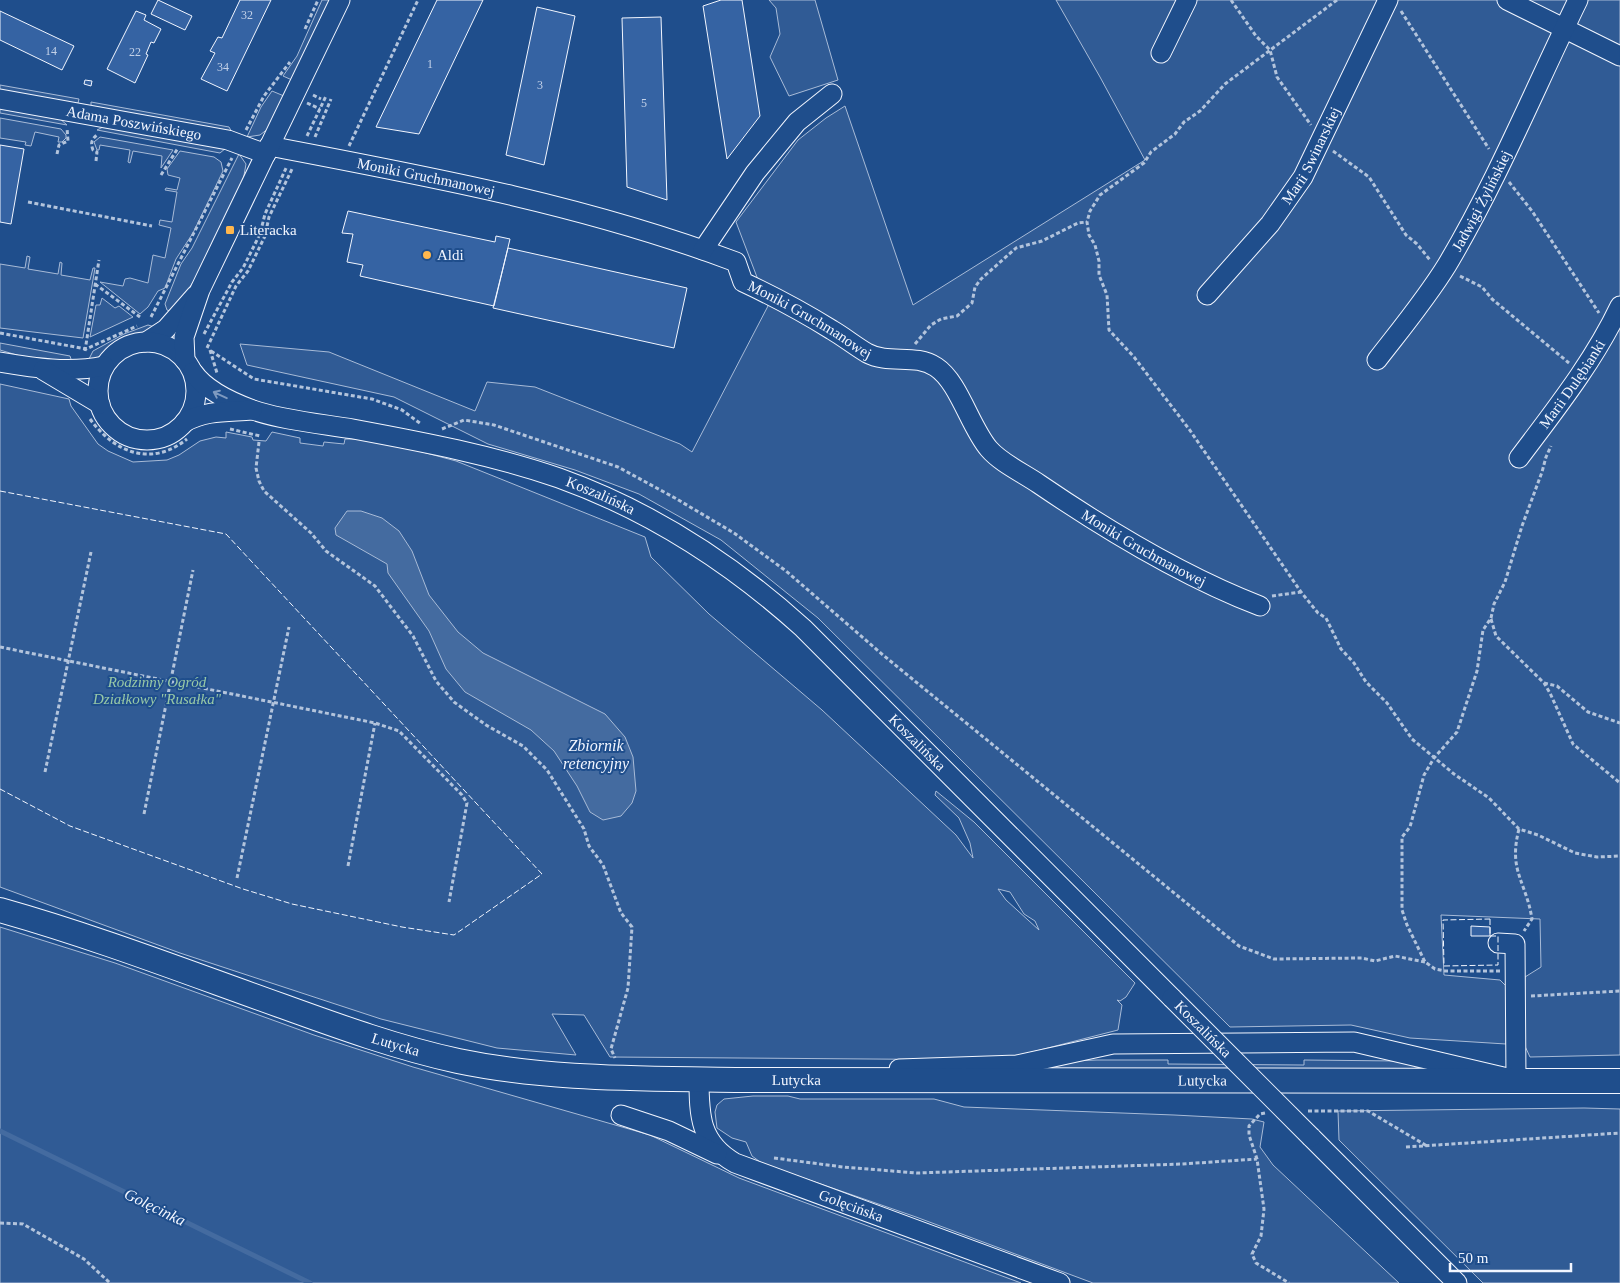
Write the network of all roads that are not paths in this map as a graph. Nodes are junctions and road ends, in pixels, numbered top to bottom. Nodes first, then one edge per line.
1 (340, 0) edge
2 (1187, 0) edge
3 (1388, 0) edge
4 (1507, 0) edge
5 (1578, 0) edge
6 (1564, 29) junction
7 (1162, 53) dead end
8 (1620, 56) edge
9 (832, 94) dead end
10 (0, 99) edge
11 (267, 150) junction
12 (703, 250) junction
13 (200, 290) junction
14 (1207, 295) dead end
15 (1620, 306) edge
16 (143, 334) junction
17 (1377, 360) dead end
18 (0, 362) edge
19 (104, 366) junction
20 (189, 366) junction
21 (39, 368) junction
22 (253, 410) junction
23 (94, 411) junction
24 (190, 428) junction
25 (1519, 458) dead end
26 (1260, 606) dead end
27 (0, 902) edge
28 (0, 910) edge
29 (58, 927) junction
30 (1507, 943) road end
31 (699, 1079) junction
32 (781, 1080) junction
33 (1516, 1080) junction
34 (1620, 1080) edge
35 (621, 1115) dead end
36 (723, 1156) junction
37 (1060, 1283) edge
38 (1457, 1283) edge

1 - 11 street
2 - 7 street
3 - 14 street, Marii Swinarskiej
4 - 6 street
5 - 6 street, Jadwigi Żylińskiej
6 - 8 street
6 - 17 street, Jadwigi Żylińskiej
9 - 12 street
10 - 11 street, Adama Poszwińskiego
11 - 12 street, Moniki Gruchmanowej
11 - 13 street
12 - 26 street, Moniki Gruchmanowej
13 - 16 street
13 - 20 street
15 - 25 street, Marii Dulębianki
16 - 19 street
16 - 20 street
18 - 21 street
19 - 21 street
19 - 23 street
22 -> 20 street, Koszalińska
20 - 24 street
21 - 23 street
22 - 24 street, Koszalińska
22 - 38 street, Koszalińska, bridge
23 - 24 street
27 - 29 street
28 - 29 main road, Lutycka
29 - 31 main road, Lutycka
30 - 33 street
31 - 32 main road, Lutycka
31 - 36 street, Golęcińska
32 - 33 main road, Lutycka
32 - 33 street
33 - 34 main road, Lutycka
35 - 36 street
36 - 37 street, Golęcińska

